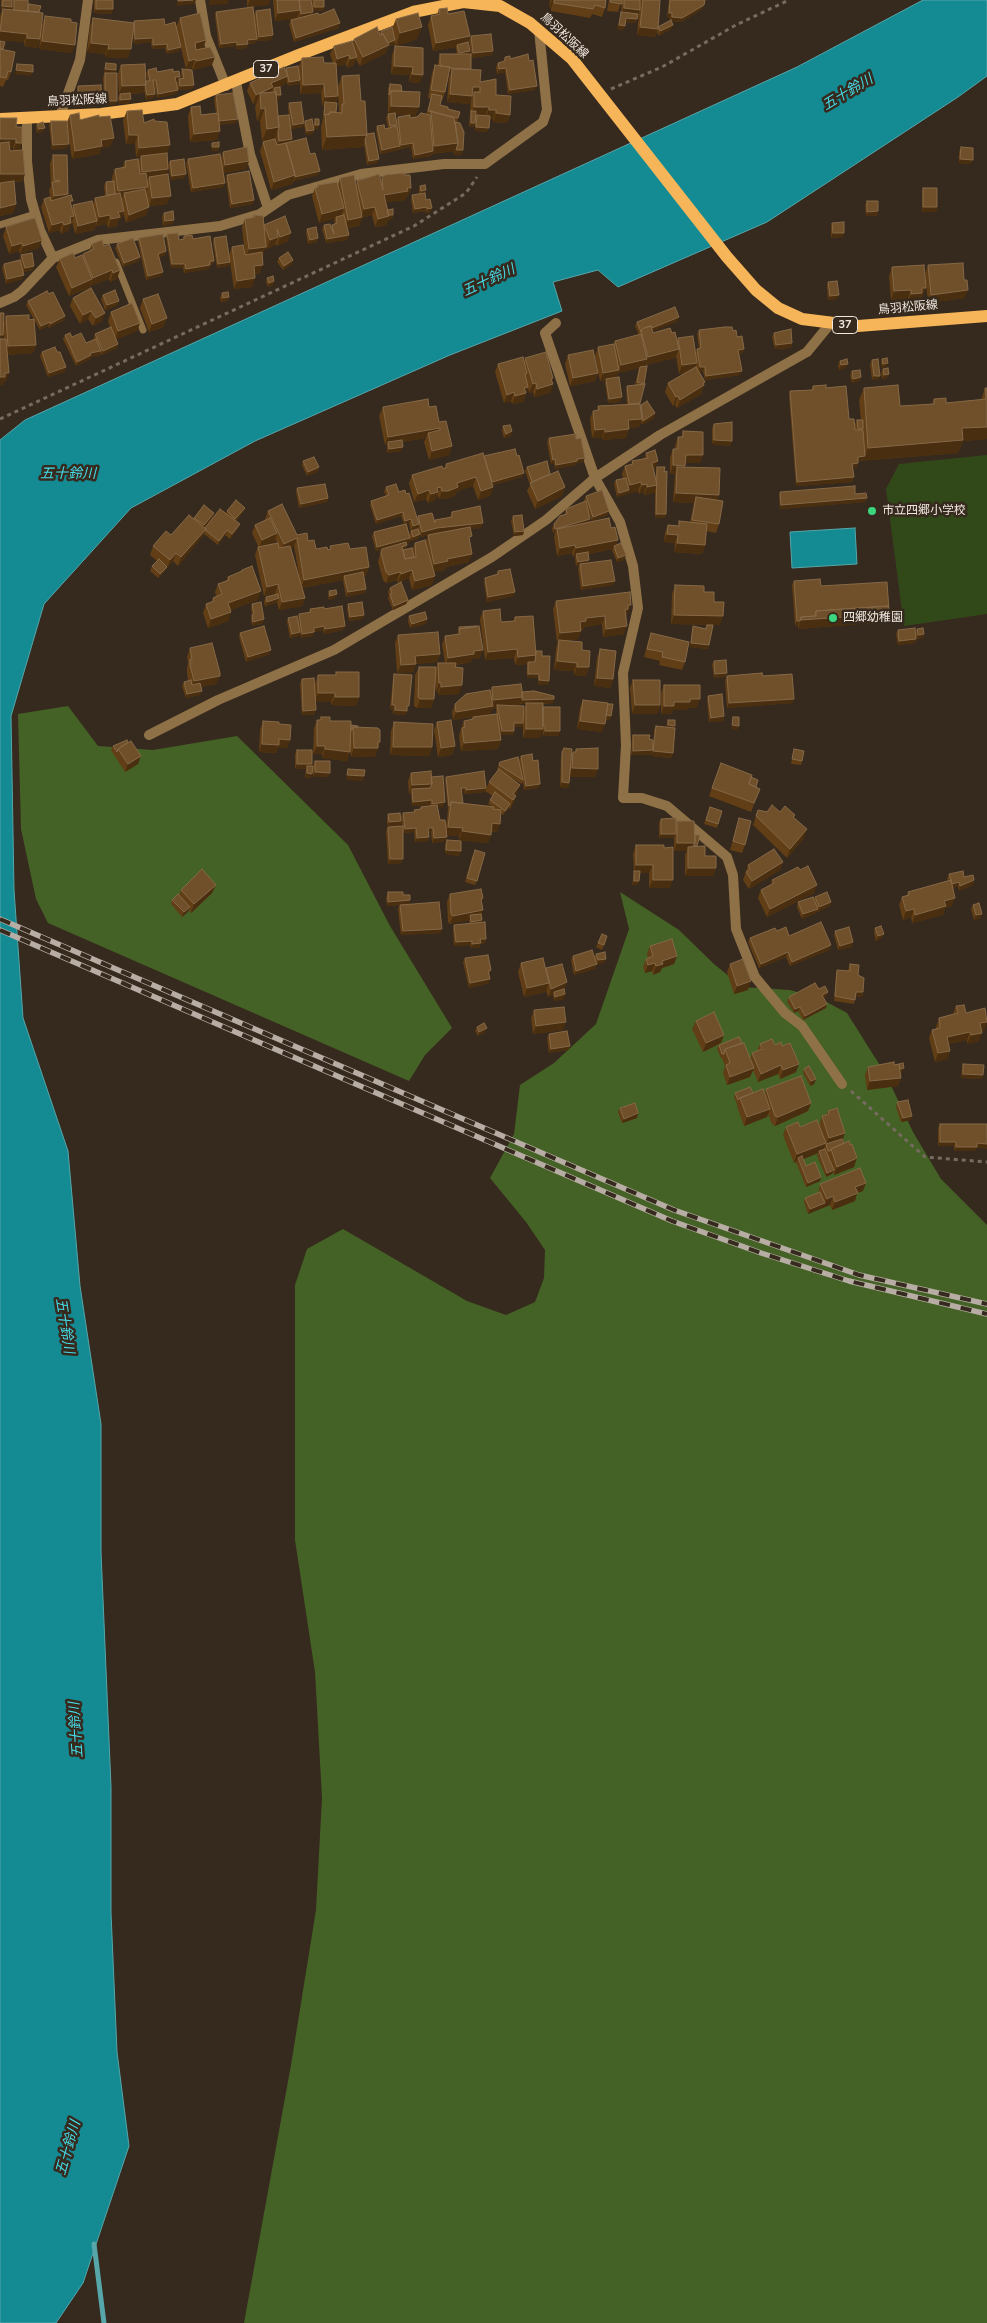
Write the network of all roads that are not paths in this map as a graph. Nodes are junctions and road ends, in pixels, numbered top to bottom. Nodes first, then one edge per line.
1 (88, 0) edge
2 (200, 0) edge
3 (480, 1) edge
4 (539, 30) junction
5 (231, 84) junction
6 (60, 116) junction
7 (27, 118) junction
8 (0, 119) edge
9 (268, 208) junction
10 (35, 214) junction
11 (0, 226) edge
12 (114, 257) edge
13 (53, 258) junction
14 (1, 299) edge
15 (987, 316) edge
16 (556, 323) dead end
17 (830, 324) junction
18 (143, 330) dead end
19 (595, 478) junction
20 (148, 735) dead end
21 (842, 1084) road end

1 - 6 street
2 - 5 street
3 - 4 main road, 鳥羽松阪線 / 37
3 - 5 main road, 鳥羽松阪線 / 37
4 - 9 street
4 - 17 main road, 鳥羽松阪線 / 37
5 - 6 main road, 鳥羽松阪線 / 37
5 - 9 street
6 - 7 main road, 鳥羽松阪線 / 37
7 - 8 main road, 鳥羽松阪線 / 37
7 - 10 street
9 - 13 street
10 - 11 lane
10 - 13 street
12 - 18 lane
13 - 14 street
15 - 17 main road, 鳥羽松阪線 / 37
16 - 19 street
17 - 19 street
19 - 20 street
19 - 21 street

